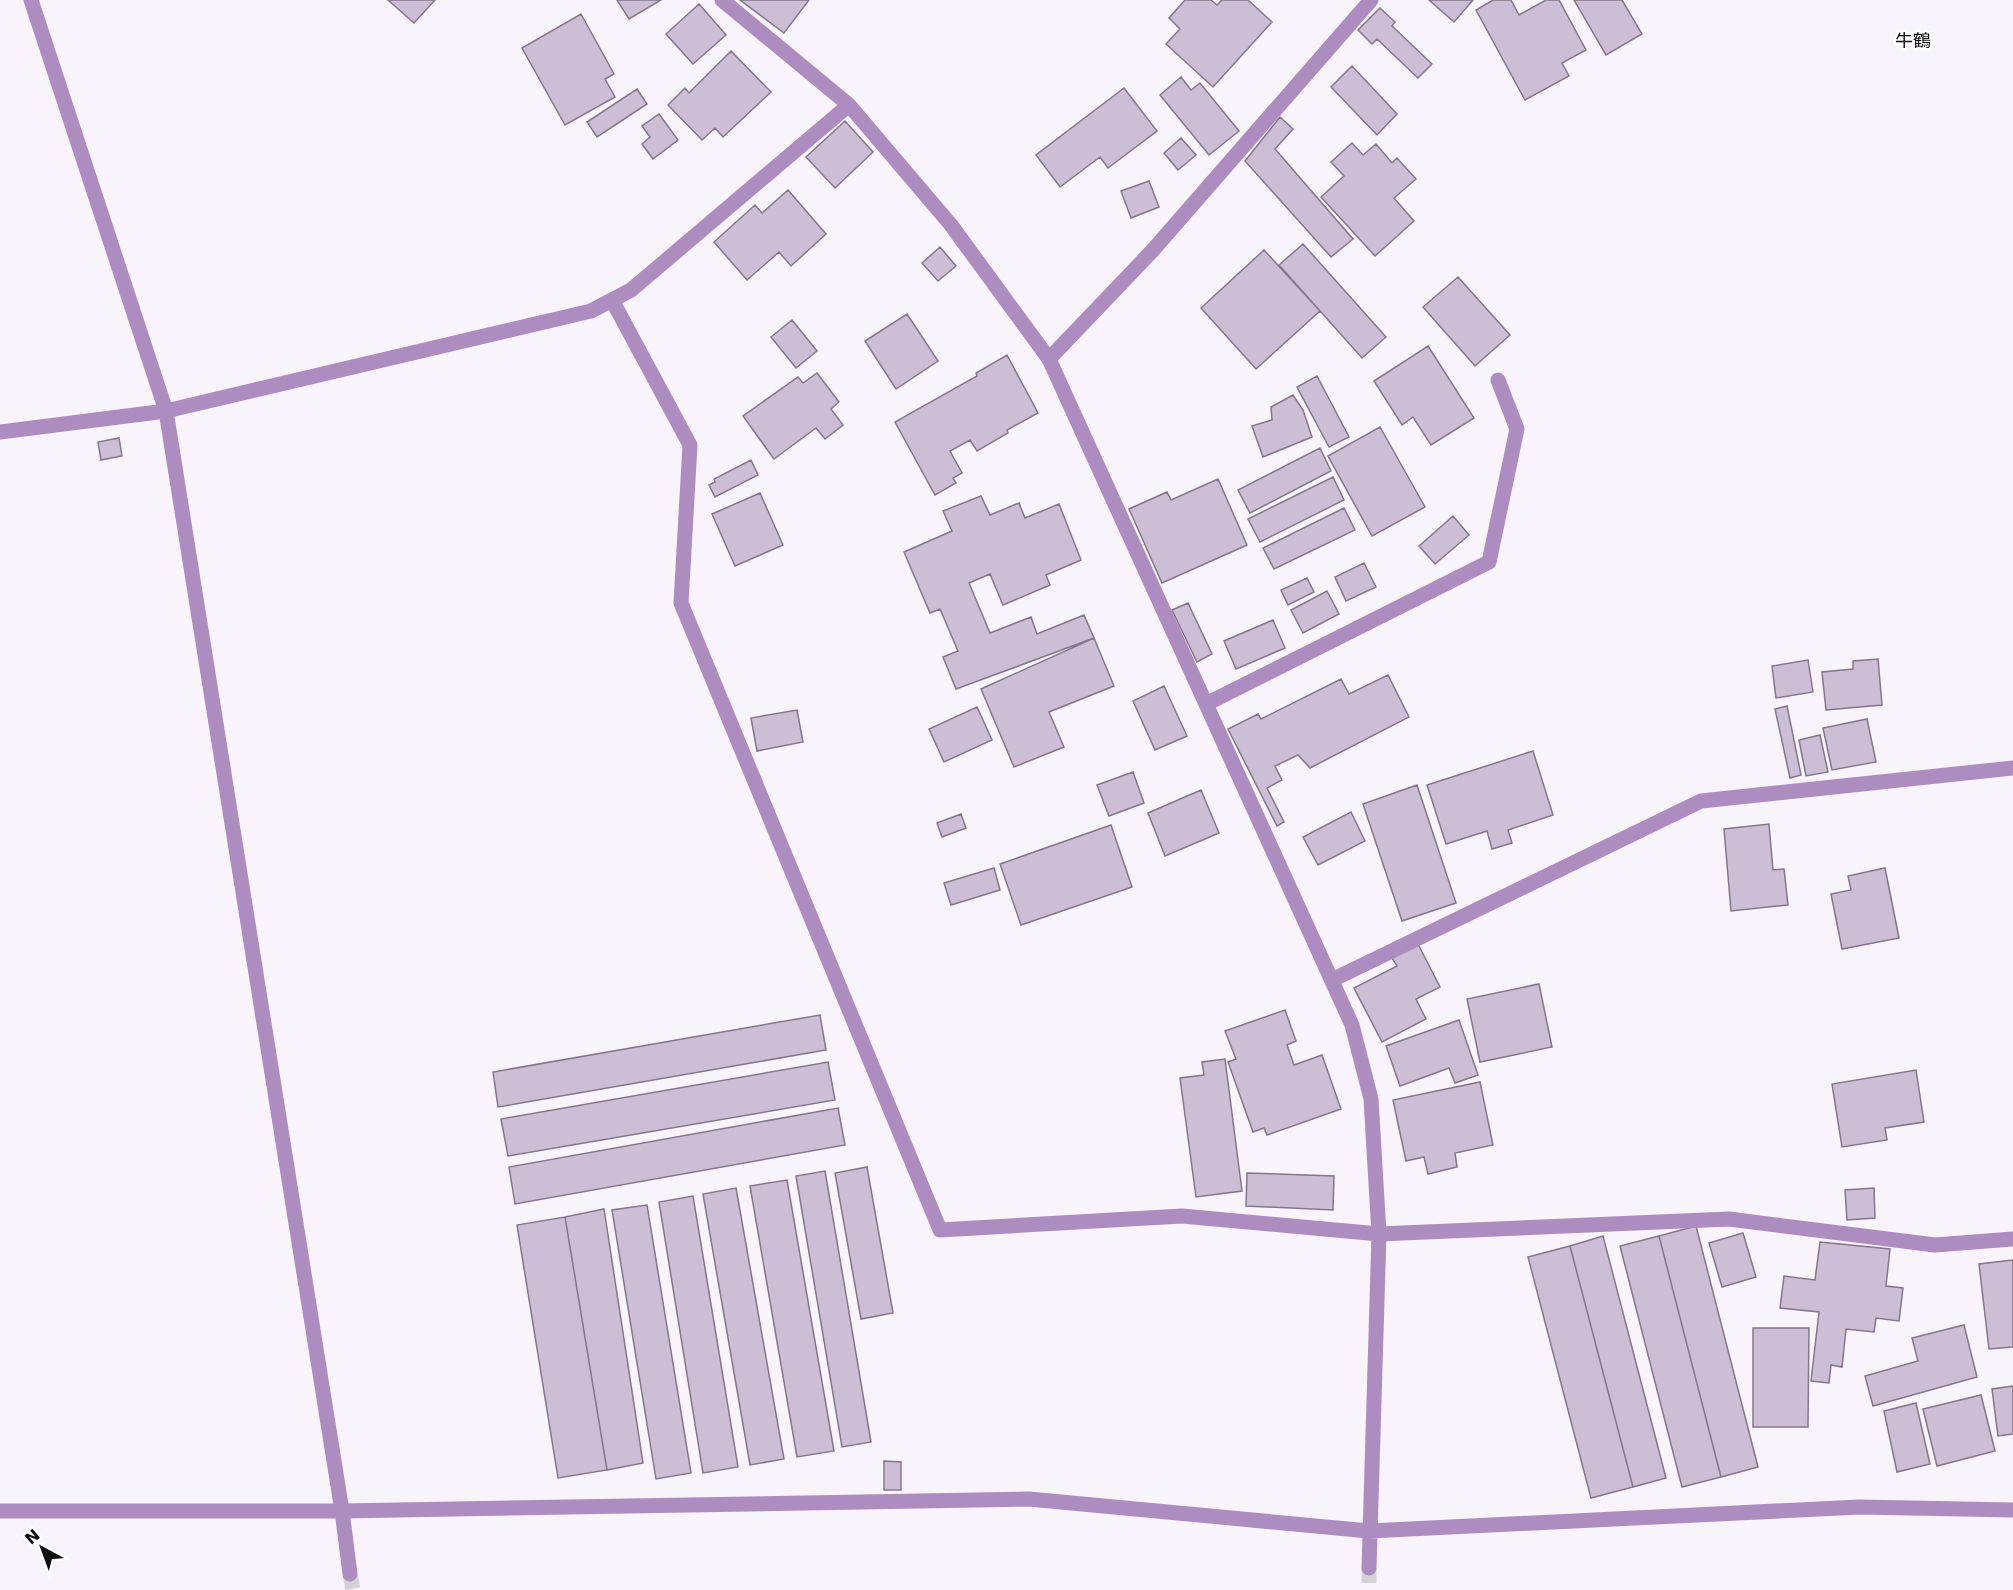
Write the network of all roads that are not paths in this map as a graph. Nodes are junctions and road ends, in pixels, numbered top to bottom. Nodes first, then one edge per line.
1 (32, 0) edge
2 (723, 0) edge
3 (1371, 0) edge
4 (849, 105) junction
5 (612, 300) junction
6 (1049, 359) junction
7 (1498, 380) dead end
8 (166, 411) junction
9 (0, 432) edge
10 (1206, 704) junction
11 (2013, 768) edge
12 (1332, 980) junction
13 (1379, 1234) junction
14 (2013, 1239) edge
15 (2013, 1510) edge
16 (0, 1511) edge
17 (342, 1511) junction
18 (1369, 1531) junction
19 (1369, 1568) tunnel mouth
20 (350, 1574) tunnel mouth

1 - 8 street
2 - 4 street
3 - 6 street
4 - 5 street
4 - 6 street
5 - 8 street
5 - 13 street
6 - 10 street
7 - 10 street
8 - 9 street
8 - 17 street
10 - 12 street
11 - 12 street
12 - 13 street
13 - 14 street
13 - 18 street
15 - 18 street
16 - 17 street
17 - 18 street
17 - 20 street
18 - 19 street

